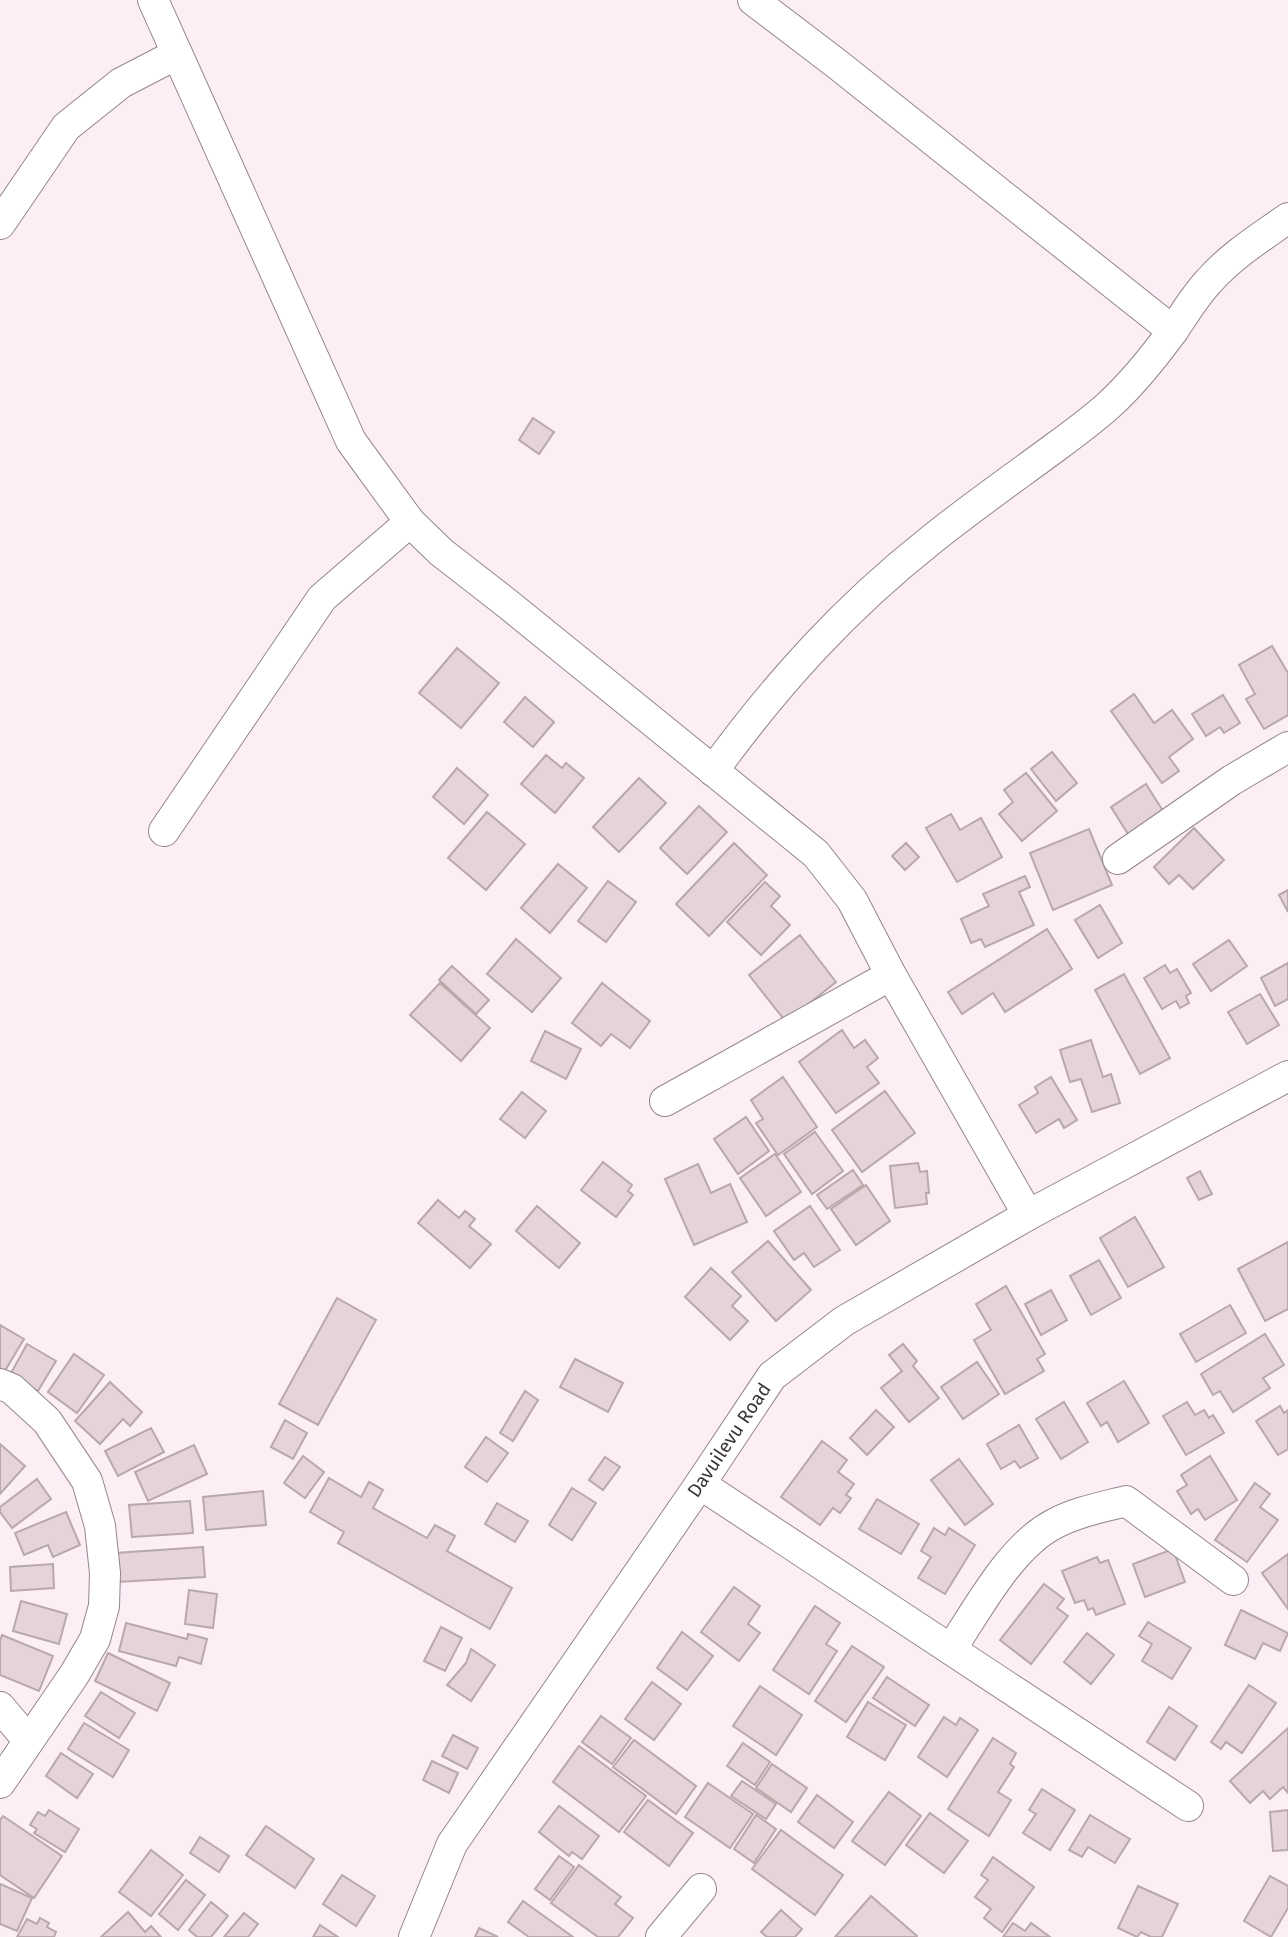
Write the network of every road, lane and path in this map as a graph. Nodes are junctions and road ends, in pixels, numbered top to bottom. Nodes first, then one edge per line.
1 (153, 0) edge
2 (753, 0) edge
3 (177, 54) junction
4 (1288, 219) edge
5 (0, 224) edge
6 (1173, 331) junction
7 (410, 522) junction
8 (1288, 747) edge
9 (713, 771) junction
10 (164, 831) dead end
11 (1118, 859) dead end
12 (891, 975) junction
13 (1285, 1083) edge
14 (665, 1101) dead end
15 (1028, 1214) junction
16 (0, 1384) edge
17 (700, 1484) junction
18 (1233, 1580) dead end
19 (951, 1650) junction
20 (0, 1707) edge
21 (29, 1740) junction
22 (0, 1783) edge
23 (1188, 1806) dead end
24 (701, 1889) dead end
25 (414, 1937) edge
26 (661, 1937) edge

1 - 3 street
2 - 6 street
3 - 5 street
3 - 7 street
4 - 6 street
6 - 9 street
7 - 9 street
7 - 10 street
8 - 11 street
9 - 12 street
12 - 14 street
12 - 15 street
13 - 15 street, Davuilevu Road
15 - 17 street, Davuilevu Road
16 - 21 street
17 - 19 street
17 - 25 street, Davuilevu Road
18 - 19 street
19 - 23 street
20 - 21 street
21 - 22 street
24 - 26 street

